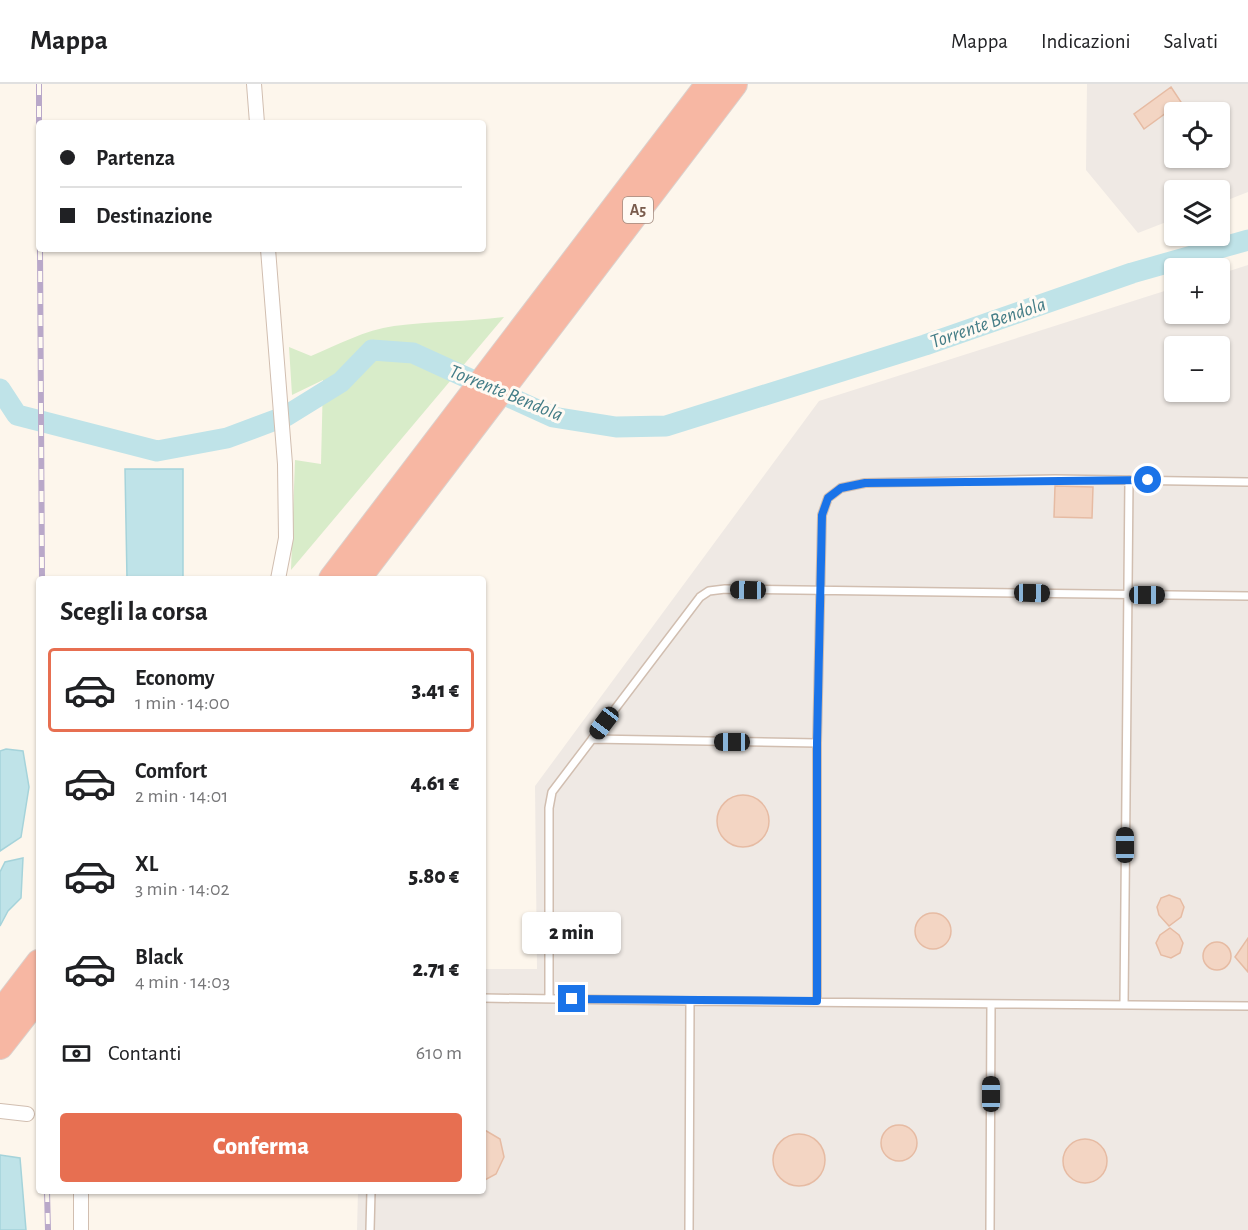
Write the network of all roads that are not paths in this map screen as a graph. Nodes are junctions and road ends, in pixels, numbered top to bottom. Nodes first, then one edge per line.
1 (254, 84) edge
2 (709, 84) edge
3 (734, 84) edge
4 (257, 120) edge
5 (268, 252) edge
6 (532, 331) junction
7 (489, 389) junction
8 (1129, 480) junction
9 (1248, 482) edge
10 (279, 576) edge
11 (334, 576) edge
12 (359, 576) edge
13 (819, 590) junction
14 (1127, 594) junction
15 (1248, 596) edge
16 (592, 739) junction
17 (817, 743) junction
18 (36, 972) edge
19 (29, 992) edge
20 (486, 998) edge
21 (549, 999) junction
22 (690, 1001) junction
23 (817, 1001) junction
24 (991, 1004) junction
25 (1124, 1005) junction
26 (1248, 1006) edge
27 (10, 1017) edge
28 (0, 1046) edge
29 (0, 1111) edge
30 (27, 1114) dead end
31 (81, 1194) edge
32 (371, 1194) edge
33 (81, 1230) edge
34 (370, 1230) edge
35 (689, 1230) edge
36 (990, 1230) edge

1 - 4 street
2 - 6 highway, A5
3 - 6 highway, A5
5 - 10 street
6 - 7 highway, A5
7 - 11 highway, A5
7 - 12 highway, A5
8 - 9 lane
8 - 13 lane
8 - 14 lane
13 - 14 lane
13 - 16 lane
13 - 17 lane
14 - 15 lane
14 - 25 lane
16 - 17 lane
16 - 21 lane
17 - 23 lane
18 - 19 highway
19 - 27 highway
20 - 21 lane
21 - 22 lane
22 - 23 lane
22 - 35 lane
23 - 24 lane
24 - 25 lane
24 - 36 lane
25 - 26 lane
27 - 28 highway
29 - 30 street
31 - 33 street
32 - 34 lane

